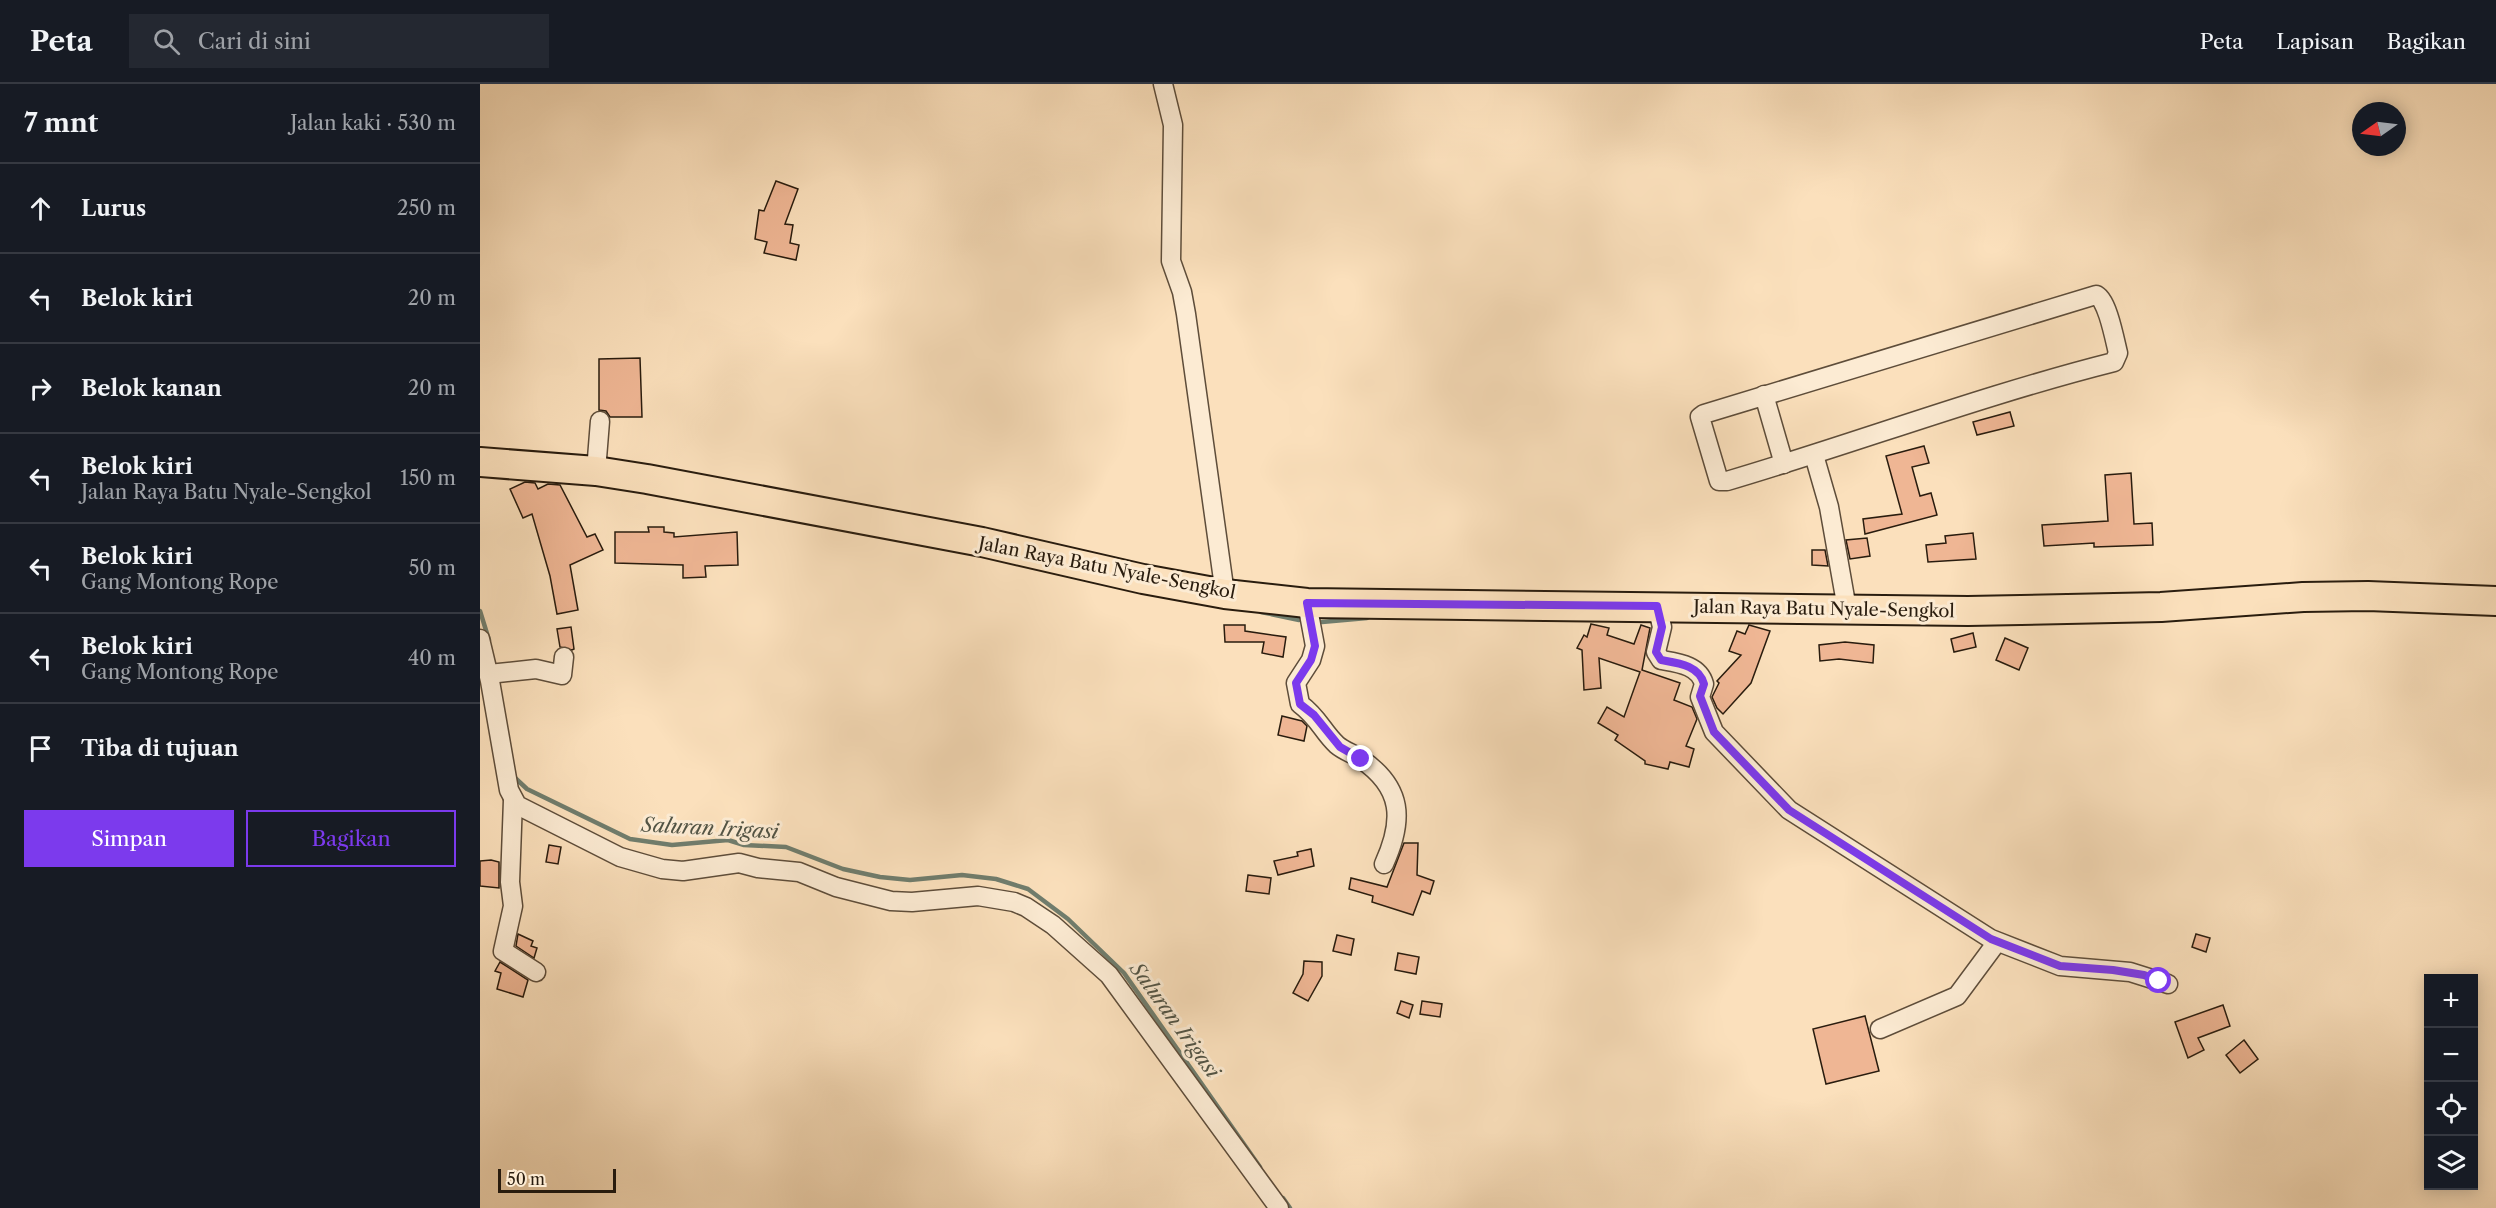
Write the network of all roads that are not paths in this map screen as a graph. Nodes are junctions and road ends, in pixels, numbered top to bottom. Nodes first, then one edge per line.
1 (1163, 84) edge
2 (1764, 395) junction
3 (600, 421) dead end
4 (1814, 455) junction
5 (480, 462) edge
6 (1784, 464) junction
7 (596, 471) junction
8 (1225, 594) junction
9 (2496, 601) edge
10 (1307, 603) junction
11 (1657, 606) junction
12 (1847, 609) junction
13 (480, 639) edge
14 (564, 657) dead end
15 (489, 674) junction
16 (513, 800) junction
17 (1384, 864) dead end
18 (1997, 942) junction
19 (536, 972) dead end
20 (2168, 984) dead end
21 (1880, 1029) dead end
22 (1279, 1208) edge

1 - 8 street
2 - 4 street
2 - 6 street
2 - 6 street
3 - 7 street
4 - 6 street
4 - 12 street
5 - 7 main road, Jalan Raya Batu Nyale-Sengkol
7 - 8 main road, Jalan Raya Batu Nyale-Sengkol
8 - 10 main road, Jalan Raya Batu Nyale-Sengkol
9 - 12 main road, Jalan Raya Batu Nyale-Sengkol
10 - 11 main road, Jalan Raya Batu Nyale-Sengkol
10 - 17 street
11 - 12 main road, Jalan Raya Batu Nyale-Sengkol
11 - 18 street
13 - 15 street
14 - 15 street
15 - 16 street
16 - 19 street
16 - 22 street
18 - 20 street
18 - 21 street

